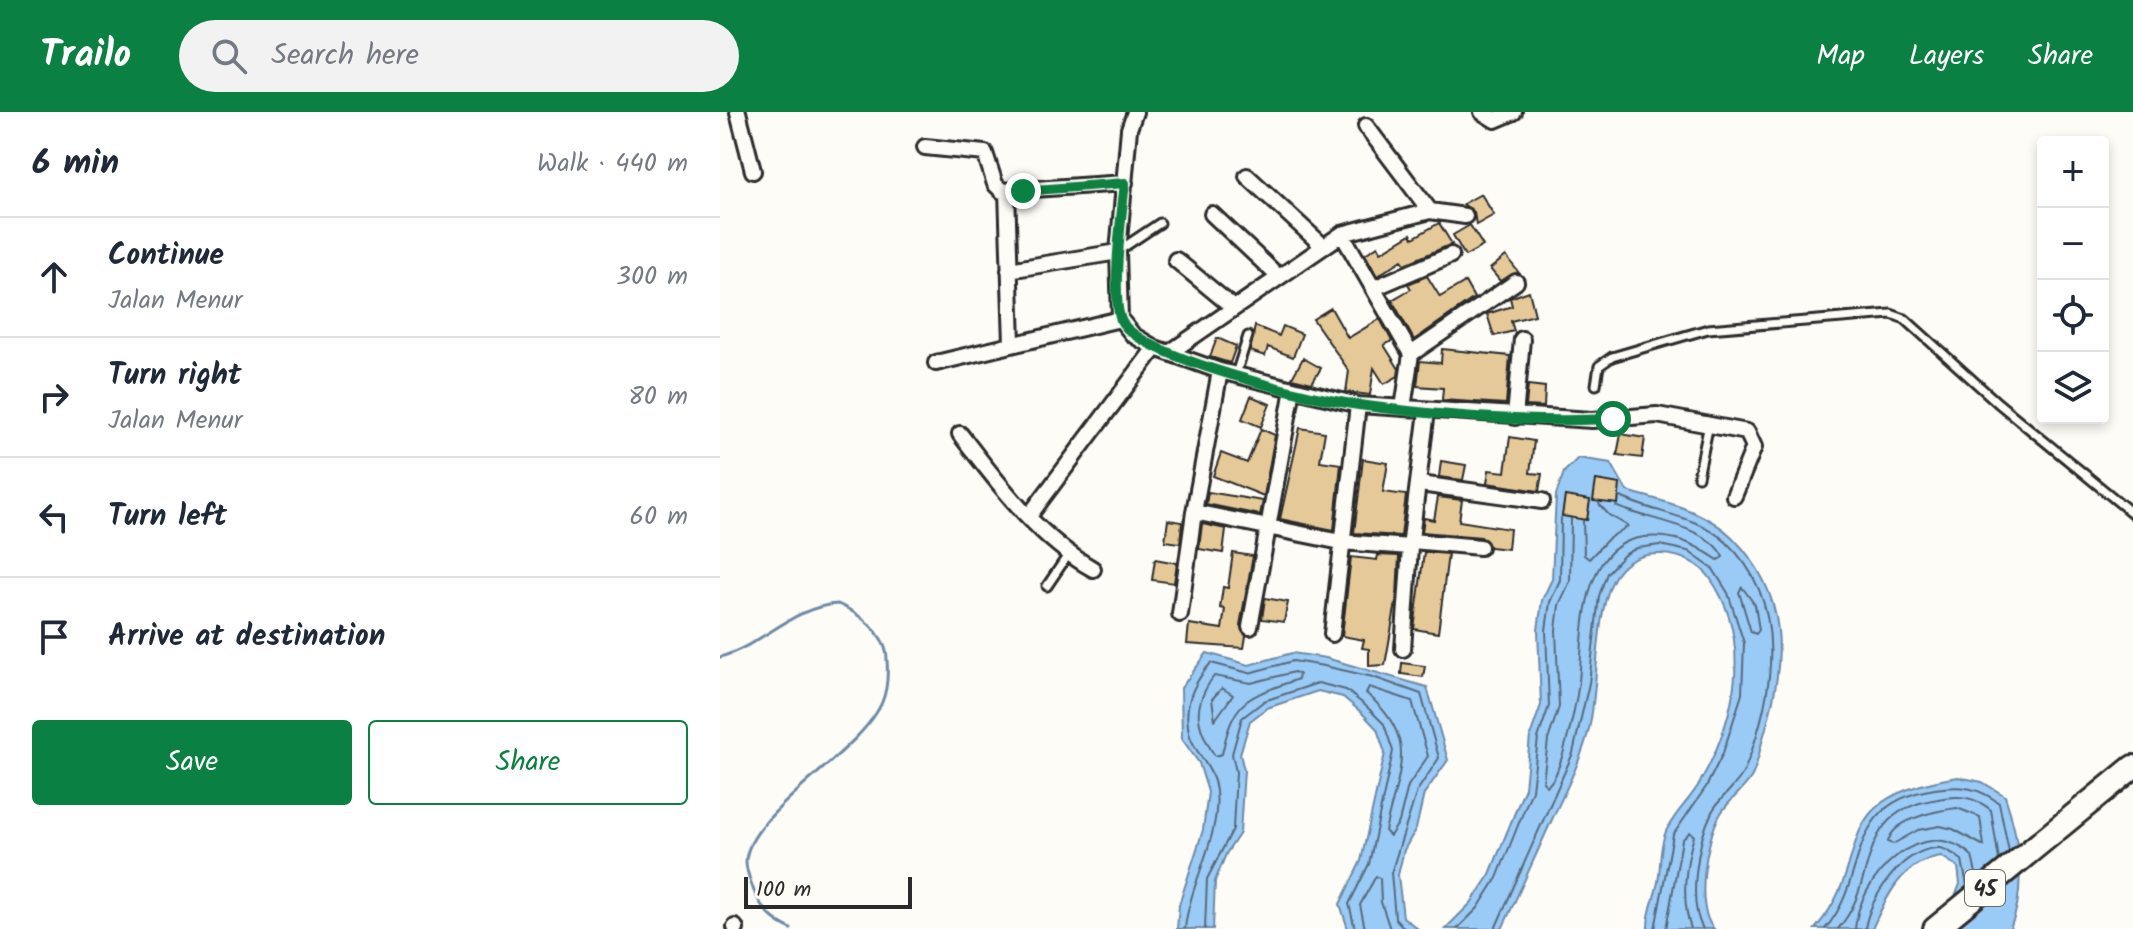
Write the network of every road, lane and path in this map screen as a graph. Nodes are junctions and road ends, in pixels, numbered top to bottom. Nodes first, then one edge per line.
1 (738, 112) edge
2 (1135, 112) edge
3 (1482, 112) edge
4 (1514, 112) edge
5 (1366, 126) dead end
6 (925, 147) dead end
7 (753, 171) dead end
8 (1247, 176) dead end
9 (1125, 183) junction
10 (1007, 191) junction
11 (1430, 211) junction
12 (1212, 214) dead end
13 (1465, 216) dead end
14 (1160, 223) dead end
15 (1342, 234) junction
16 (1323, 246) junction
17 (1118, 252) junction
18 (1451, 255) dead end
19 (1176, 260) dead end
20 (1009, 270) junction
21 (1279, 277) junction
22 (1516, 282) dead end
23 (1374, 288) junction
24 (1234, 308) junction
25 (1120, 319) junction
26 (1248, 336) dead end
27 (1522, 339) dead end
28 (1012, 343) junction
29 (1162, 351) junction
30 (1411, 354) junction
31 (936, 363) dead end
32 (1220, 371) junction
33 (1236, 374) junction
34 (1596, 385) dead end
35 (1293, 389) junction
36 (1358, 405) junction
37 (1403, 408) junction
38 (1427, 411) junction
39 (1515, 417) junction
40 (1709, 424) junction
41 (960, 434) dead end
42 (1698, 477) dead end
43 (1420, 484) junction
44 (1734, 496) dead end
45 (1542, 501) dead end
46 (1194, 512) junction
47 (2133, 514) edge
48 (1029, 516) junction
49 (1268, 529) junction
50 (1341, 542) junction
51 (1411, 544) junction
52 (1480, 547) dead end
53 (1068, 555) junction
54 (1093, 569) dead end
55 (1047, 586) dead end
56 (1180, 614) dead end
57 (1250, 627) dead end
58 (1332, 634) dead end
59 (1403, 649) dead end
60 (2133, 767) edge
61 (1935, 929) edge

1 - 7 street
2 - 9 street
3 - 4 street
5 - 11 street
6 - 10 street
8 - 16 street
9 - 10 street
9 - 17 street
10 - 20 street
11 - 13 street
11 - 15 street
12 - 21 street
14 - 17 lane
15 - 16 street
15 - 23 street
16 - 21 street
17 - 20 street
17 - 25 street
18 - 23 street
19 - 24 street
20 - 28 street
21 - 24 street
22 - 30 street
23 - 30 street
24 - 29 street
25 - 28 street
25 - 29 street
26 - 33 lane
27 - 39 street
28 - 31 street
29 - 32 street
29 - 48 street
30 - 37 street
32 - 33 street
32 - 46 street
33 - 35 street
34 - 47 lane
35 - 36 street
35 - 49 street
36 - 37 street
36 - 50 street
37 - 38 street
38 - 39 street
38 - 43 street
39 - 40 street
40 - 42 lane
40 - 44 street
41 - 48 street
43 - 45 street
43 - 51 street
46 - 49 street
46 - 56 street
48 - 53 street
49 - 50 street
49 - 57 street
50 - 51 street
50 - 58 street
51 - 52 street
51 - 59 street
53 - 54 street
53 - 55 lane
60 - 61 highway, 45

